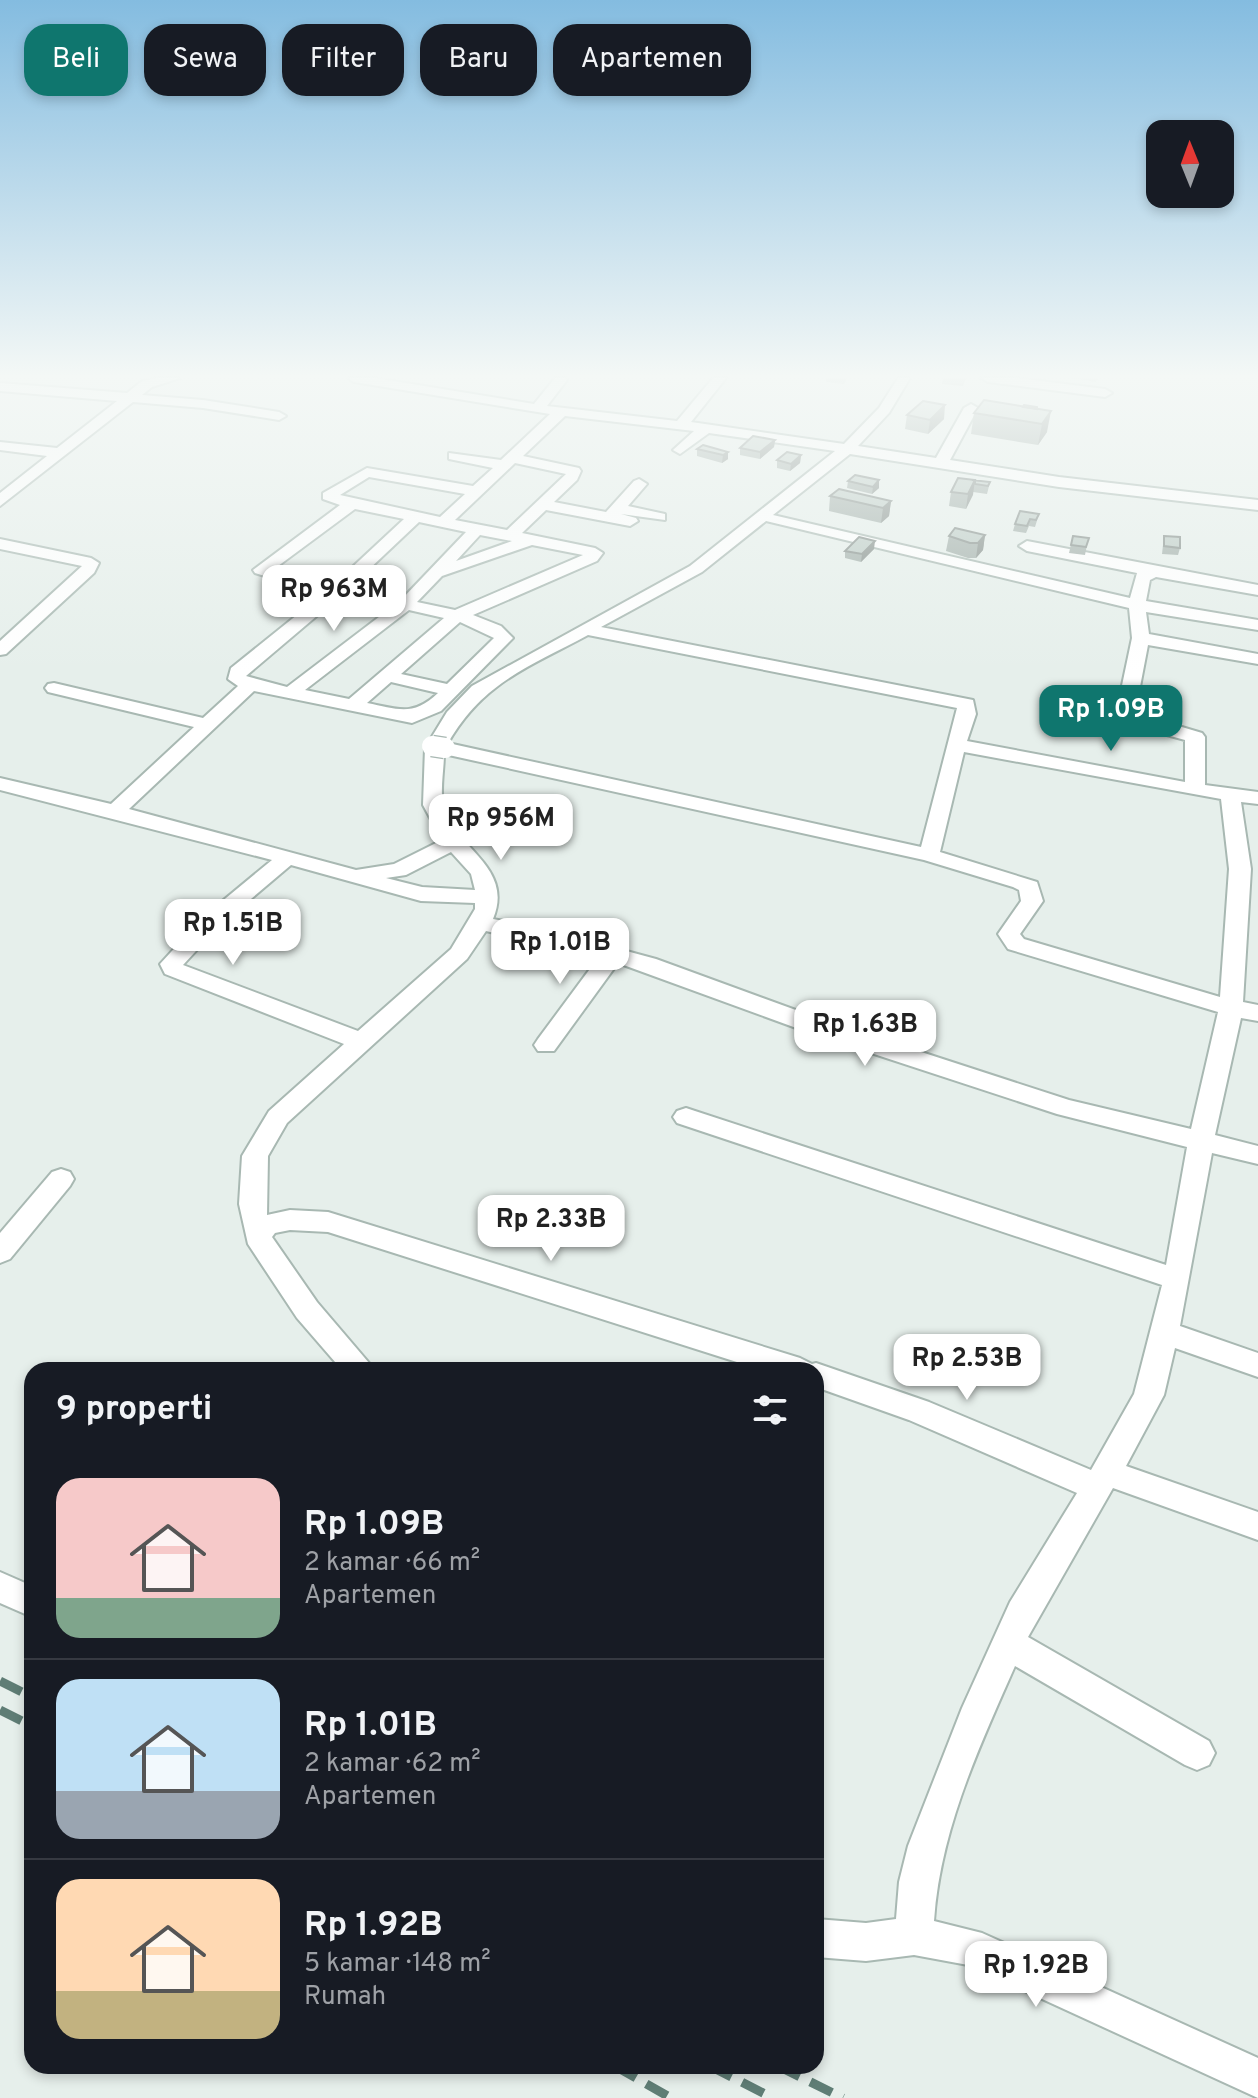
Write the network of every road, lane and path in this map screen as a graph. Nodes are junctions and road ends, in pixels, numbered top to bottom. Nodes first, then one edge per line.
1 (26, 476) edge
2 (361, 476) edge
3 (389, 476) edge
4 (492, 476) edge
5 (572, 476) edge
6 (820, 476) edge
7 (824, 476) edge
8 (1027, 476) edge
9 (639, 484) dead end
10 (8, 488) edge
11 (476, 491) junction
12 (0, 501) edge
13 (352, 504) junction
14 (544, 505) junction
15 (1258, 505) edge
16 (613, 513) junction
17 (417, 516) junction
18 (659, 517) dead end
19 (773, 520) junction
20 (445, 521) junction
21 (630, 521) dead end
22 (478, 528) junction
23 (511, 535) junction
24 (531, 540) junction
25 (0, 544) edge
26 (1027, 546) dead end
27 (440, 571) junction
28 (1155, 572) junction
29 (1258, 590) edge
30 (335, 592) junction
31 (405, 605) junction
32 (1137, 605) junction
33 (457, 616) junction
34 (1258, 625) edge
35 (593, 631) junction
36 (1141, 638) junction
37 (0, 650) edge
38 (1258, 659) edge
39 (387, 676) junction
40 (250, 685) junction
41 (54, 688) dead end
42 (451, 690) junction
43 (289, 694) junction
44 (351, 707) junction
45 (207, 725) junction
46 (957, 745) junction
47 (441, 748) junction
48 (0, 784) edge
49 (1195, 790) junction
50 (1244, 796) edge
51 (115, 811) junction
52 (454, 842) junction
53 (929, 855) junction
54 (286, 859) junction
55 (342, 873) junction
56 (487, 897) junction
57 (480, 923) junction
58 (613, 954) junction
59 (1244, 1011) edge
60 (363, 1042) junction
61 (546, 1045) dead end
62 (686, 1117) dead end
63 (1201, 1142) junction
64 (1258, 1155) edge
65 (61, 1179) dead end
66 (271, 1227) junction
67 (0, 1252) edge
68 (1177, 1279) junction
69 (1165, 1333) junction
70 (353, 1362) edge
71 (775, 1362) edge
72 (1258, 1365) edge
73 (824, 1378) edge
74 (1101, 1480) junction
75 (1258, 1526) edge
76 (0, 1587) edge
77 (24, 1598) edge
78 (1008, 1644) junction
79 (1197, 1753) dead end
80 (914, 1936) junction
81 (824, 1939) edge
82 (1258, 2079) edge

1 - 10 street
2 - 13 street
3 - 11 street
4 - 11 street
5 - 14 street
6 - 47 street
7 - 19 street
8 - 15 street
9 - 16 street
10 - 12 street
11 - 20 street
13 - 17 street
13 - 30 street
14 - 16 street
14 - 23 street
16 - 18 street
16 - 21 street
17 - 20 street
17 - 30 street
19 - 32 street
19 - 35 street
20 - 22 street
22 - 23 street
22 - 27 street
23 - 24 street
24 - 27 street
24 - 33 street
25 - 37 street
26 - 28 street
27 - 31 street
28 - 29 street
28 - 32 street
30 - 31 street
30 - 40 street
31 - 33 street
31 - 43 street
32 - 34 street
32 - 36 street
33 - 39 street
33 - 42 street
35 - 46 street
35 - 47 street
36 - 38 street
36 - 49 street
39 - 42 street
39 - 44 street
40 - 43 street
40 - 45 street
41 - 45 street
42 - 44 street
43 - 44 street
45 - 51 street
46 - 49 street
46 - 53 street
47 - 52 street
47 - 53 street
48 - 51 street
49 - 50 street
50 - 59 street
51 - 54 street
52 - 55 street
52 - 56 street
53 - 59 street
54 - 55 street
54 - 60 street
55 - 56 street
56 - 57 street
57 - 58 street
57 - 60 street
58 - 61 street
58 - 63 street
59 - 63 street
60 - 66 street
62 - 68 street
63 - 64 street
63 - 68 street
65 - 67 street
66 - 70 street
66 - 71 street
68 - 69 street
69 - 72 street
69 - 74 street
73 - 74 street
74 - 75 street
74 - 78 street
76 - 77 street
78 - 79 street
78 - 80 street
80 - 81 street
80 - 82 street

